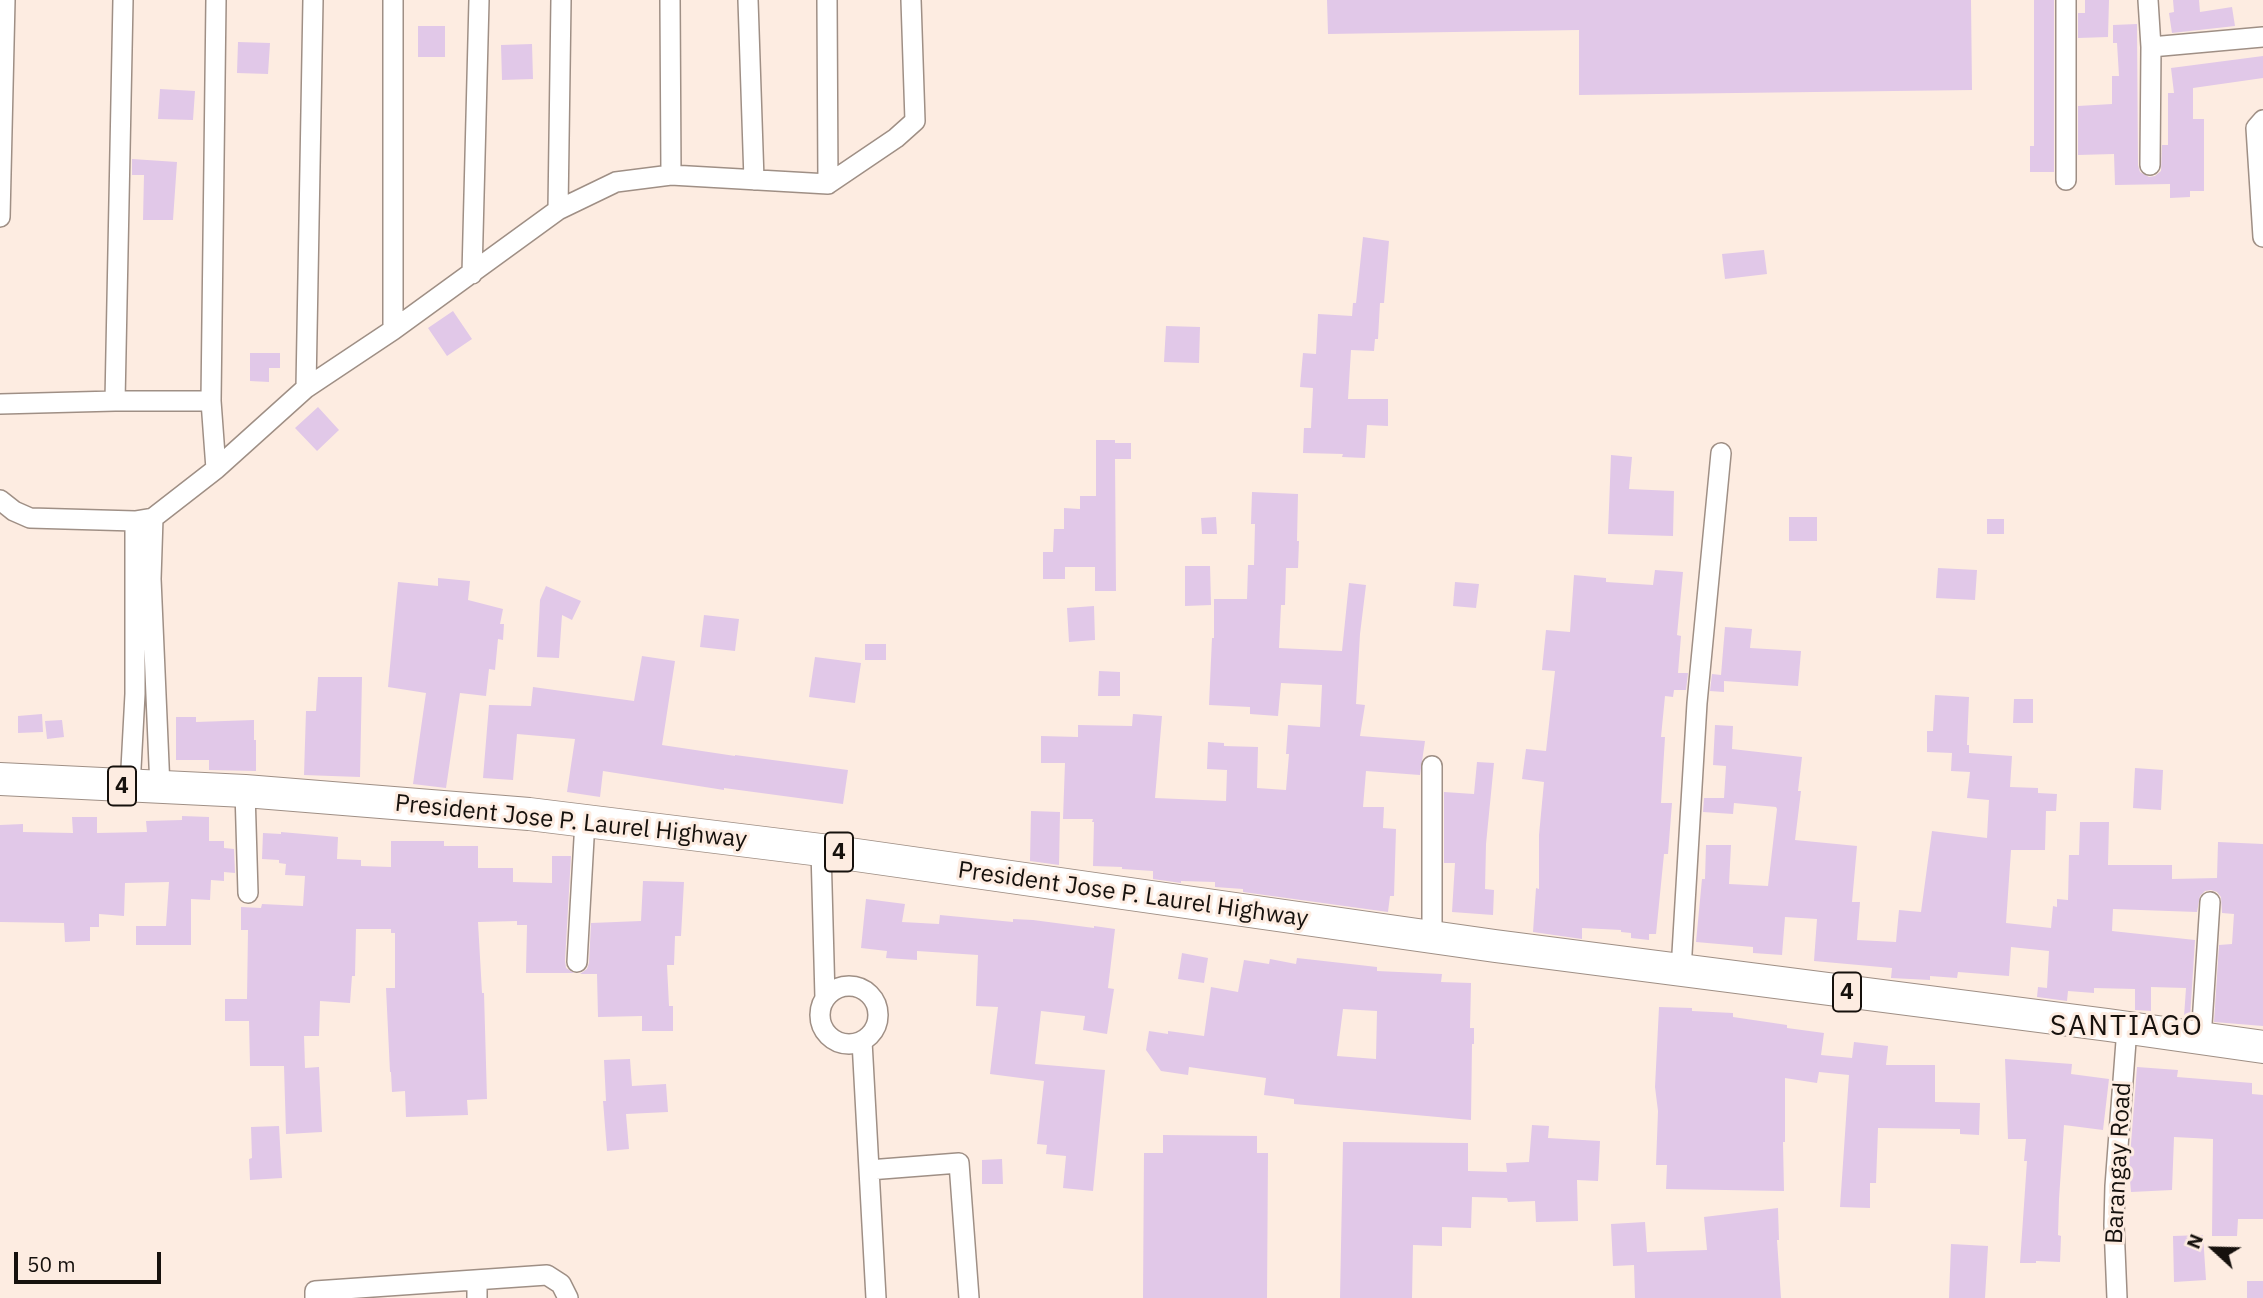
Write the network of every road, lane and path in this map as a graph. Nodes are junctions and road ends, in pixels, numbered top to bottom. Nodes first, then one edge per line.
1 (5, 0) edge
2 (123, 0) edge
3 (216, 0) edge
4 (313, 0) edge
5 (393, 0) edge
6 (479, 0) edge
7 (561, 0) edge
8 (670, 0) edge
9 (748, 0) edge
10 (827, 0) edge
11 (911, 0) edge
12 (2066, 0) edge
13 (2148, 0) edge
14 (2263, 37) edge
15 (2151, 47) junction
16 (1, 93) edge
17 (2263, 120) edge
18 (2150, 165) dead end
19 (671, 175) junction
20 (754, 180) junction
21 (2066, 180) dead end
22 (828, 184) junction
23 (558, 210) junction
24 (0, 217) edge
25 (2263, 237) edge
26 (472, 274) junction
27 (393, 330) junction
28 (306, 388) junction
29 (115, 401) junction
30 (211, 401) junction
31 (0, 404) edge
32 (1721, 453) dead end
33 (216, 470) junction
34 (0, 500) edge
35 (144, 520) junction
36 (145, 630) junction
37 (1432, 766) dead end
38 (0, 779) edge
39 (145, 787) junction
40 (245, 791) junction
41 (585, 821) junction
42 (821, 850) junction
43 (248, 893) dead end
44 (2210, 902) dead end
45 (1432, 937) junction
46 (577, 962) dead end
47 (1681, 971) junction
48 (825, 998) junction
49 (2127, 1028) junction
50 (2202, 1039) junction
51 (862, 1041) junction
52 (2263, 1047) edge
53 (869, 1170) junction
54 (477, 1289) edge
55 (401, 1291) edge
56 (315, 1298) edge
57 (568, 1298) edge
58 (876, 1298) edge
59 (969, 1298) edge
60 (2117, 1298) edge

1 - 16 street
2 - 29 street
3 - 30 street
4 - 28 street
5 - 27 street
6 - 26 street
7 - 23 street
8 - 19 street
9 - 20 street
10 - 22 street
11 - 22 street
12 - 21 street
13 - 15 street
14 - 15 street
15 - 18 street
16 - 24 street
17 - 25 street
19 - 20 street
19 - 23 street
20 - 22 street
23 - 26 street
26 - 27 street
27 - 28 street
28 - 33 street
29 - 30 street
29 - 31 street
30 - 33 street
32 - 47 street
33 - 35 street
34 - 35 street
35 - 36 street
36 - 39 street
36 - 39 street
37 - 45 street
38 - 39 highway, President Jose P. Laurel Highway / 4
39 - 40 highway, President Jose P. Laurel Highway / 4
40 - 41 highway, President Jose P. Laurel Highway / 4
40 - 43 street
41 - 42 highway, President Jose P. Laurel Highway / 4
41 - 46 street
42 - 45 highway, President Jose P. Laurel Highway / 4
42 - 48 street
44 - 50 street
45 - 47 highway, President Jose P. Laurel Highway / 4
47 - 49 highway, President Jose P. Laurel Highway / 4
48 - 51 street
48 - 51 street
49 - 50 highway, President Jose P. Laurel Highway / 4
49 - 60 street, Barangay Road
50 - 52 highway, President Jose P. Laurel Highway / 4
51 - 53 street
53 - 58 street
53 - 59 street
54 - 55 street
54 - 57 street
55 - 56 street

